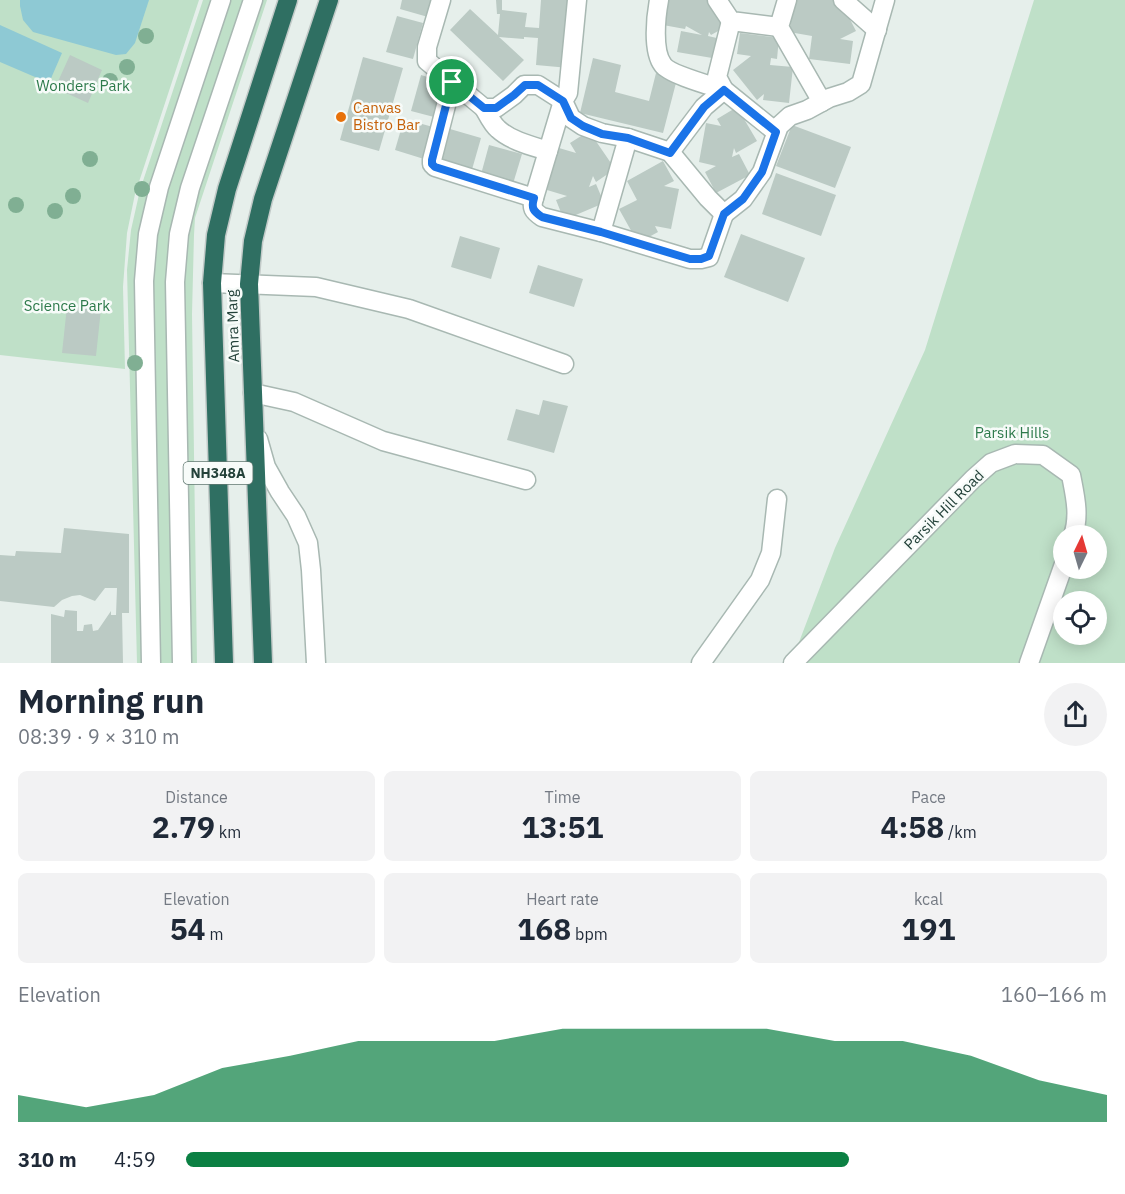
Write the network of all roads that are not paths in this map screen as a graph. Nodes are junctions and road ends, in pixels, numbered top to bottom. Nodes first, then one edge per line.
1 (221, 0) edge
2 (252, 0) edge
3 (288, 0) edge
4 (329, 0) edge
5 (441, 0) edge
6 (577, 0) edge
7 (659, 0) edge
8 (717, 0) edge
9 (787, 0) edge
10 (843, 0) edge
11 (885, 0) edge
12 (731, 21) junction
13 (779, 27) junction
14 (877, 30) junction
15 (452, 82) junction
16 (724, 90) junction
17 (563, 101) junction
18 (822, 102) junction
19 (484, 108) junction
20 (776, 132) junction
21 (628, 138) junction
22 (548, 151) junction
23 (670, 153) junction
24 (534, 198) junction
25 (724, 214) junction
26 (601, 232) junction
27 (212, 283) junction
28 (249, 284) junction
29 (564, 364) dead end
30 (253, 393) junction
31 (254, 429) junction
32 (526, 480) dead end
33 (777, 499) dead end
34 (1076, 525) edge
35 (1059, 579) edge
36 (151, 663) edge
37 (182, 663) edge
38 (224, 663) edge
39 (263, 663) edge
40 (316, 663) edge
41 (701, 663) edge
42 (793, 663) edge
43 (1029, 663) edge

1 - 36 street
2 - 37 street
3 - 27 highway, Amra Marg / NH348A
4 - 28 highway, Amra Marg / NH348A
5 - 15 street
6 - 17 street
7 - 16 street
8 - 12 street
9 - 13 street
10 - 14 street
11 - 14 street
12 - 13 street
12 - 16 street
13 - 18 street
14 - 18 street
15 - 19 street
15 - 24 street
16 - 20 street
16 - 23 street
17 - 19 street
17 - 21 street
17 - 22 street
18 - 20 street
19 - 22 street
20 - 25 street
21 - 23 street
21 - 26 street
22 - 24 street
23 - 25 street
24 - 26 street
25 - 26 street
27 - 28 street
27 - 38 highway, Amra Marg / NH348A
28 - 29 street
28 - 30 highway, Amra Marg / NH348A
30 - 31 highway, Amra Marg / NH348A
30 - 32 street
31 - 39 highway, Amra Marg / NH348A
31 - 40 street
33 - 41 street
34 - 42 street, Parsik Hill Road
35 - 43 street

